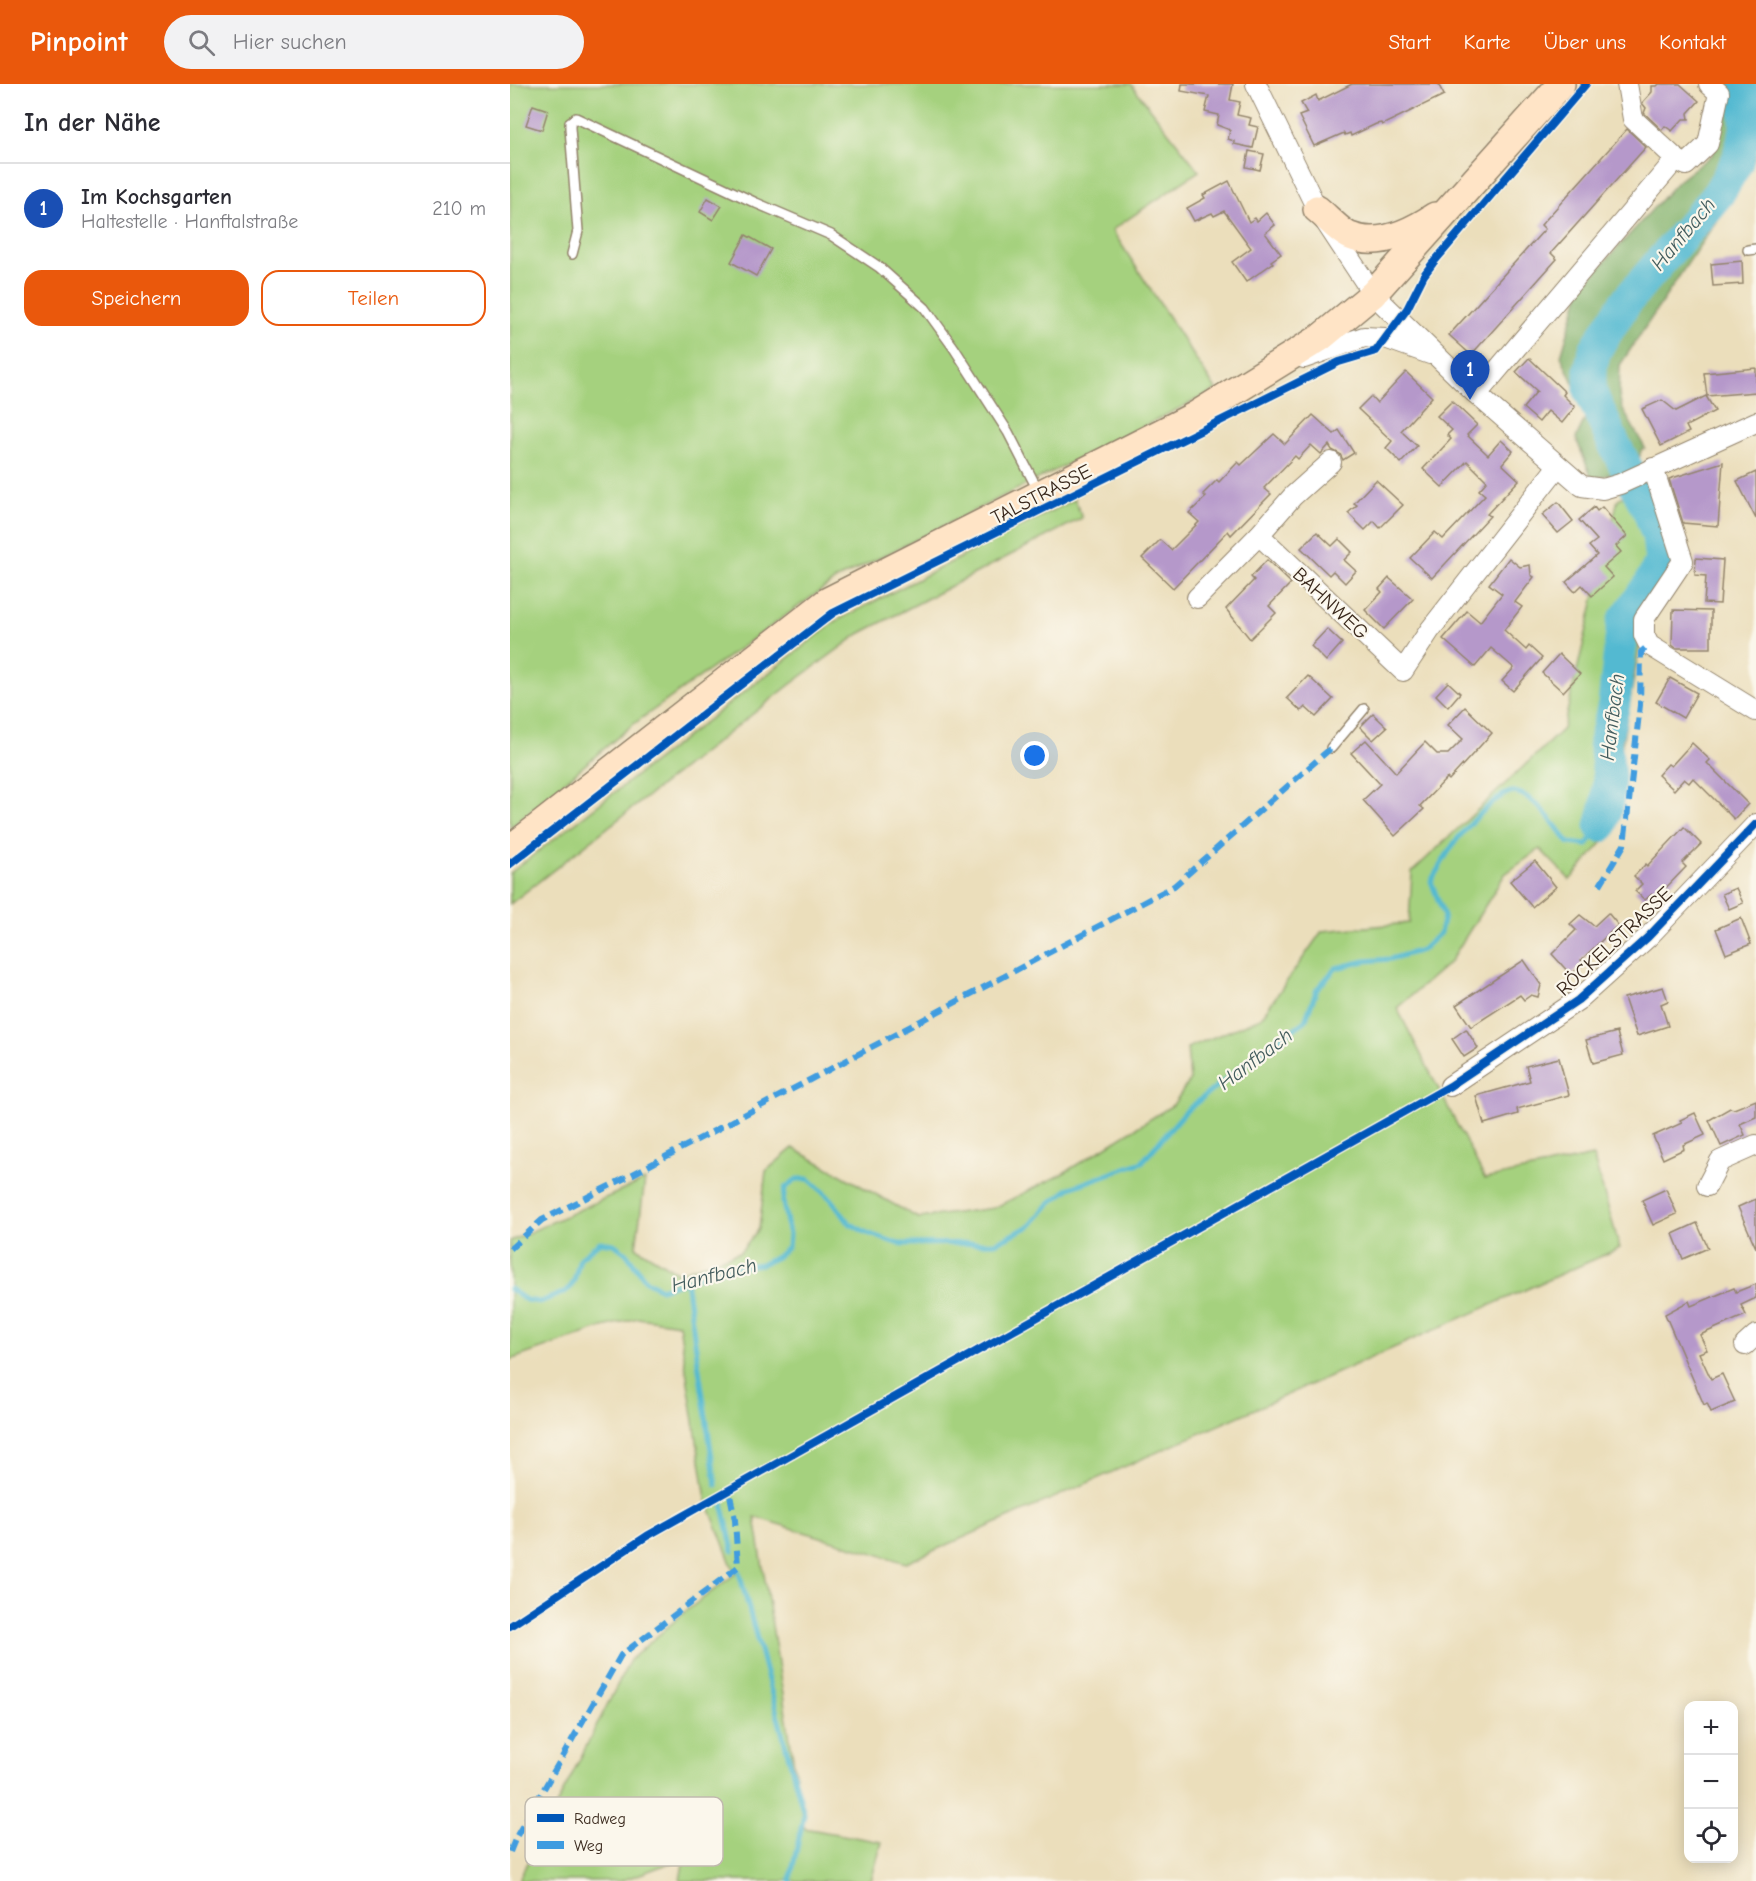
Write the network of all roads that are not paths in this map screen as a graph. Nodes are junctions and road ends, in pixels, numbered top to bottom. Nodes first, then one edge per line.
1 (1256, 84) edge
2 (1561, 84) edge
3 (1627, 84) edge
4 (1709, 84) edge
5 (1676, 159) junction
6 (1456, 202) junction
7 (1317, 209) junction
8 (572, 254) dead end
9 (1373, 294) junction
10 (1438, 357) junction
11 (1260, 377) junction
12 (1477, 394) junction
13 (1756, 422) edge
14 (1331, 462) dead end
15 (1558, 466) junction
16 (1648, 471) junction
17 (1041, 494) junction
18 (1259, 535) junction
19 (1197, 598) dead end
20 (1364, 709) dead end
21 (1756, 711) edge
22 (1331, 748) dead end
23 (1756, 824) edge
24 (510, 849) edge
25 (1450, 1086) dead end
26 (1756, 1145) edge
27 (1707, 1186) dead end

1 - 7 street
2 - 6 main road
3 - 5 street
4 - 5 street
5 - 12 street
6 - 7 main road
6 - 9 main road, TALSTRASSE
7 - 9 street
8 - 17 lane
9 - 10 street
9 - 11 main road, TALSTRASSE
10 - 11 street
10 - 12 street
11 - 17 main road, TALSTRASSE
12 - 15 street
13 - 16 street
14 - 18 street
15 - 16 street
15 - 18 street, BAHNWEG
16 - 21 street
17 - 24 main road, TALSTRASSE
18 - 19 street
20 - 22 lane
23 - 25 street, RÖCKELSTRASSE
26 - 27 street

